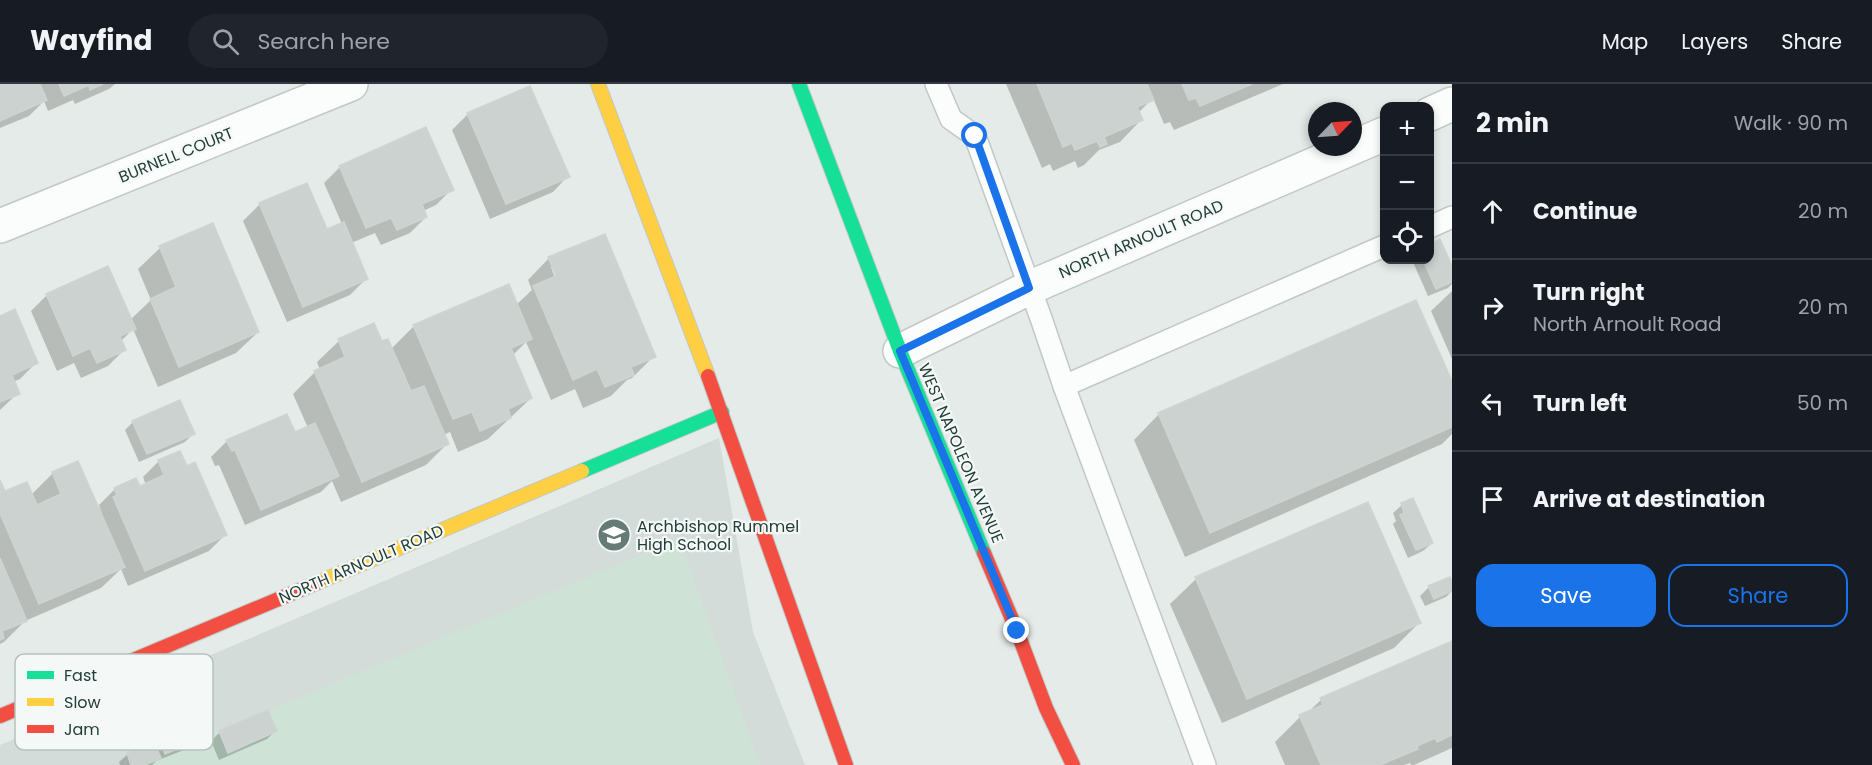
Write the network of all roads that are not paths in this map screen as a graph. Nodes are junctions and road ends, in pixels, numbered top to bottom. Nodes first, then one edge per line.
1 (351, 84) edge
2 (597, 84) edge
3 (799, 84) edge
4 (936, 84) edge
5 (1452, 104) edge
6 (1434, 112) edge
7 (1380, 136) edge
8 (1452, 217) edge
9 (1434, 225) edge
10 (0, 226) edge
11 (1380, 248) edge
12 (1029, 288) junction
13 (900, 351) junction
14 (1064, 386) junction
15 (722, 412) junction
16 (149, 654) edge
17 (1047, 708) junction
18 (15, 711) edge
19 (0, 717) edge
20 (1051, 754) dead end
21 (846, 765) edge
22 (1073, 765) edge
23 (1205, 765) edge

1 - 10 street, BURNELL COURT
2 - 15 main road
3 - 13 main road, WEST NAPOLEON AVENUE
4 - 12 lane
5 - 6 street
7 - 12 street, NORTH ARNOULT ROAD
8 - 9 lane
11 - 14 lane
12 - 13 street, NORTH ARNOULT ROAD
12 - 14 lane
13 - 17 main road, WEST NAPOLEON AVENUE
14 - 23 lane
15 - 16 main road, NORTH ARNOULT ROAD
15 - 21 main road
17 - 20 main road
17 - 22 main road, WEST NAPOLEON AVENUE
18 - 19 main road, NORTH ARNOULT ROAD

